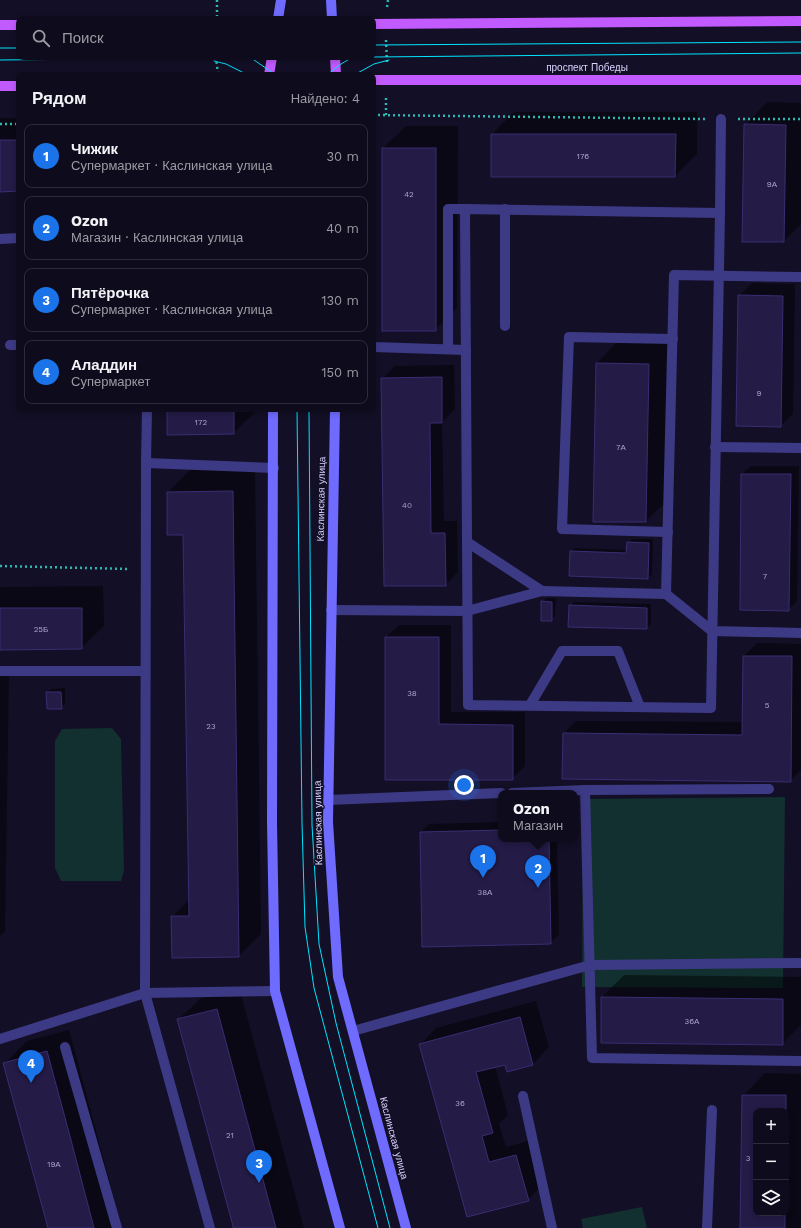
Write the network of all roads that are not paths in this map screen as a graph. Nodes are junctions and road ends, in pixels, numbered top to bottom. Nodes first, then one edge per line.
1 (281, 0) edge
2 (331, 0) edge
3 (278, 16) edge
4 (332, 16) edge
5 (801, 21) edge
6 (376, 24) edge
7 (0, 25) edge
8 (16, 25) edge
9 (272, 60) edge
10 (335, 60) edge
11 (270, 72) edge
12 (336, 72) edge
13 (376, 80) edge
14 (801, 80) edge
15 (0, 86) edge
16 (16, 86) edge
17 (721, 119) road end
18 (465, 209) junction
19 (505, 209) junction
20 (720, 213) junction
21 (0, 238) edge
22 (16, 238) edge
23 (719, 276) junction
24 (801, 277) edge
25 (505, 326) dead end
26 (673, 339) junction
27 (376, 347) edge
28 (448, 350) junction
29 (466, 350) junction
30 (147, 412) edge
31 (273, 412) edge
32 (335, 412) edge
33 (715, 447) junction
34 (801, 448) edge
35 (146, 463) junction
36 (274, 468) junction
37 (668, 532) junction
38 (467, 542) junction
39 (542, 591) junction
40 (666, 594) junction
41 (331, 610) junction
42 (467, 610) junction
43 (712, 631) junction
44 (801, 633) edge
45 (0, 671) edge
46 (145, 672) junction
47 (530, 706) junction
48 (640, 707) junction
49 (769, 789) dead end
50 (578, 790) edge
51 (586, 790) junction
52 (498, 793) edge
53 (328, 800) junction
54 (801, 962) edge
55 (590, 965) junction
56 (275, 991) junction
57 (145, 993) junction
58 (353, 1031) junction
59 (0, 1039) edge
60 (65, 1047) dead end
61 (801, 1061) edge
62 (523, 1096) dead end
63 (712, 1110) dead end
64 (118, 1228) edge
65 (210, 1228) edge
66 (340, 1228) edge
67 (406, 1228) edge
68 (552, 1228) edge
69 (707, 1228) edge

1 - 3 main road
2 - 4 main road
5 - 6 main road
7 - 8 main road
9 - 11 main road
10 - 12 main road
13 - 14 main road, проспект Победы
15 - 16 main road
17 - 20 street
18 - 19 street
18 - 28 street
18 - 29 street
19 - 20 street
19 - 25 street
20 - 23 street
21 - 22 street
23 - 24 street
23 - 26 street
23 - 33 street
26 - 37 street
26 - 37 street
27 - 28 street
28 - 29 street
29 - 38 street
30 - 35 street
31 - 36 main road
32 - 41 main road, Каслинская улица
33 - 34 street
33 - 43 street
35 - 36 street
35 - 46 street
36 - 56 main road
37 - 40 street
38 - 39 street
38 - 42 street
39 - 40 street
39 - 42 street
40 - 43 street
41 - 42 street
41 - 53 main road, Каслинская улица
42 - 47 street
43 - 44 street
43 - 48 street
45 - 46 street
46 - 57 street
47 - 48 street
47 - 48 street
49 - 51 street
50 - 51 street
51 - 55 street
52 - 53 street
53 - 58 main road, Каслинская улица
54 - 55 street
55 - 58 street
55 - 61 street
56 - 57 street
56 - 66 main road
57 - 59 street
57 - 65 street
58 - 67 main road, Каслинская улица
60 - 64 street
62 - 68 street
63 - 69 street

